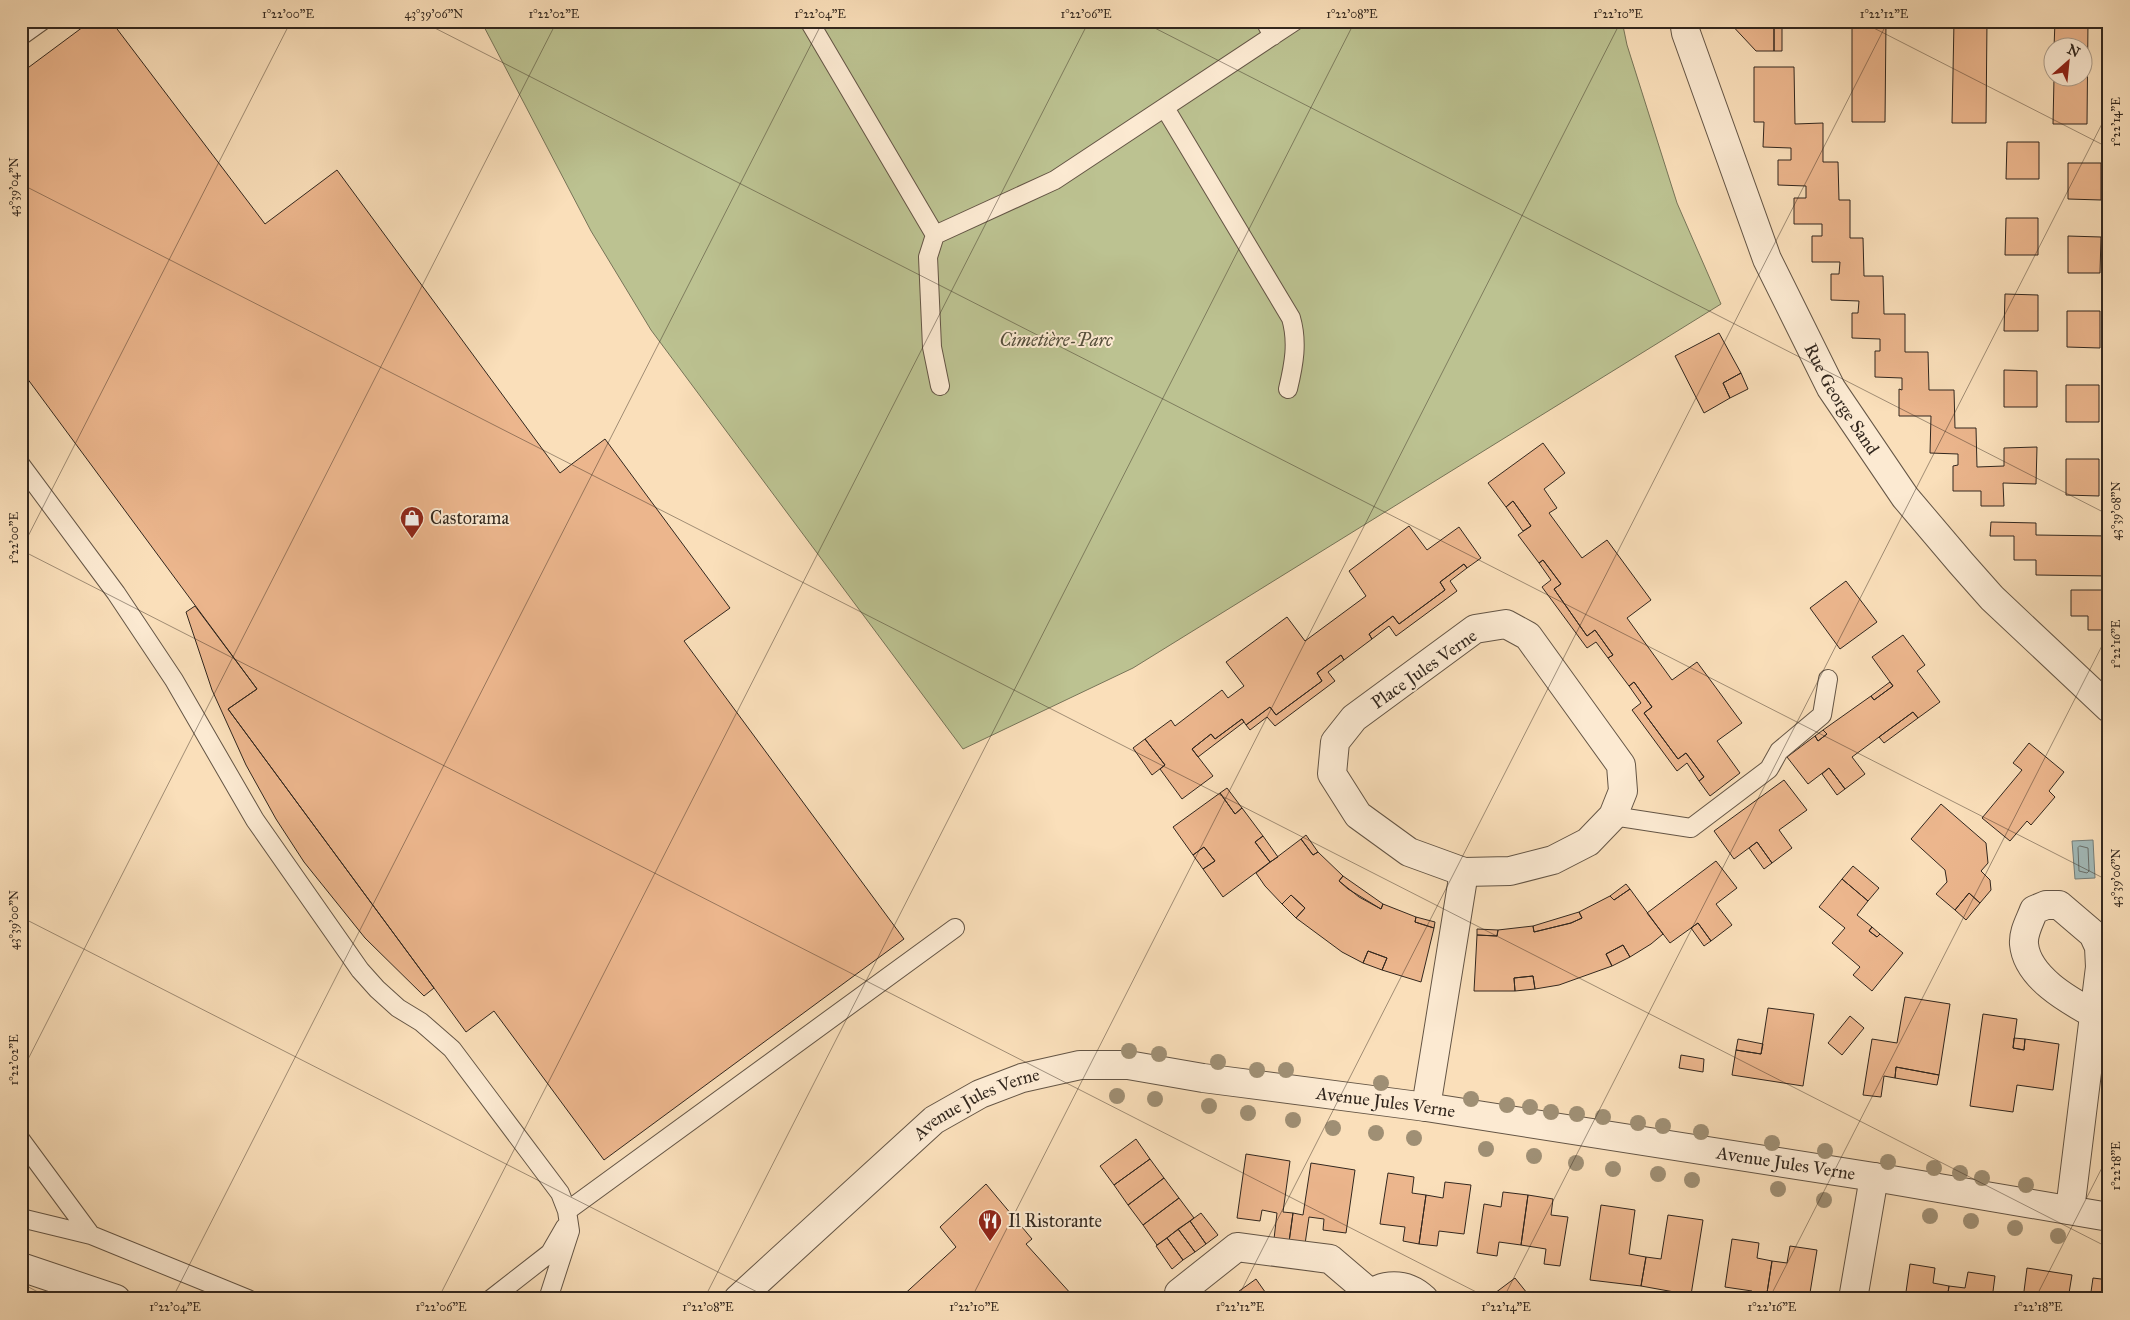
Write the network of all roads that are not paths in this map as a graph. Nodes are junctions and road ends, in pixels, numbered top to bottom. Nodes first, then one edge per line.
1 (42, 21) edge
2 (809, 21) edge
3 (1295, 21) edge
4 (1684, 21) edge
5 (1269, 28) edge
6 (21, 36) edge
7 (1165, 108) junction
8 (935, 235) junction
9 (940, 386) dead end
10 (1288, 389) dead end
11 (21, 465) edge
12 (1828, 679) dead end
13 (2109, 708) edge
14 (1613, 816) junction
15 (1464, 872) junction
16 (955, 928) dead end
17 (2094, 1014) dead end
18 (1426, 1107) junction
19 (21, 1140) edge
20 (1874, 1177) junction
21 (2070, 1210) junction
22 (568, 1216) junction
23 (2109, 1217) edge
24 (21, 1218) edge
25 (91, 1235) junction
26 (21, 1267) edge
27 (1179, 1293) dead end
28 (103, 1296) edge
29 (1367, 1296) edge
30 (248, 1299) edge
31 (490, 1299) edge
32 (548, 1299) edge
33 (738, 1299) edge
34 (1424, 1299) edge
35 (1854, 1299) edge

1 - 6 lane
2 - 8 lane
3 - 5 lane
4 - 13 street, Rue George Sand
5 - 7 lane
7 - 8 lane
7 - 10 lane
8 - 9 lane
11 - 22 lane
12 - 14 lane
14 - 15 street, Place Jules Verne
14 - 15 street, Place Jules Verne
15 - 18 street
16 - 22 lane
17 - 21 street
18 - 20 street, Avenue Jules Verne
18 - 33 street, Avenue Jules Verne
19 - 25 lane
20 - 21 street, Avenue Jules Verne
20 - 35 street
21 - 23 street, Avenue Jules Verne
22 - 31 lane
22 - 32 lane
24 - 25 lane
25 - 30 lane
26 - 28 street
27 - 29 street
29 - 34 street

